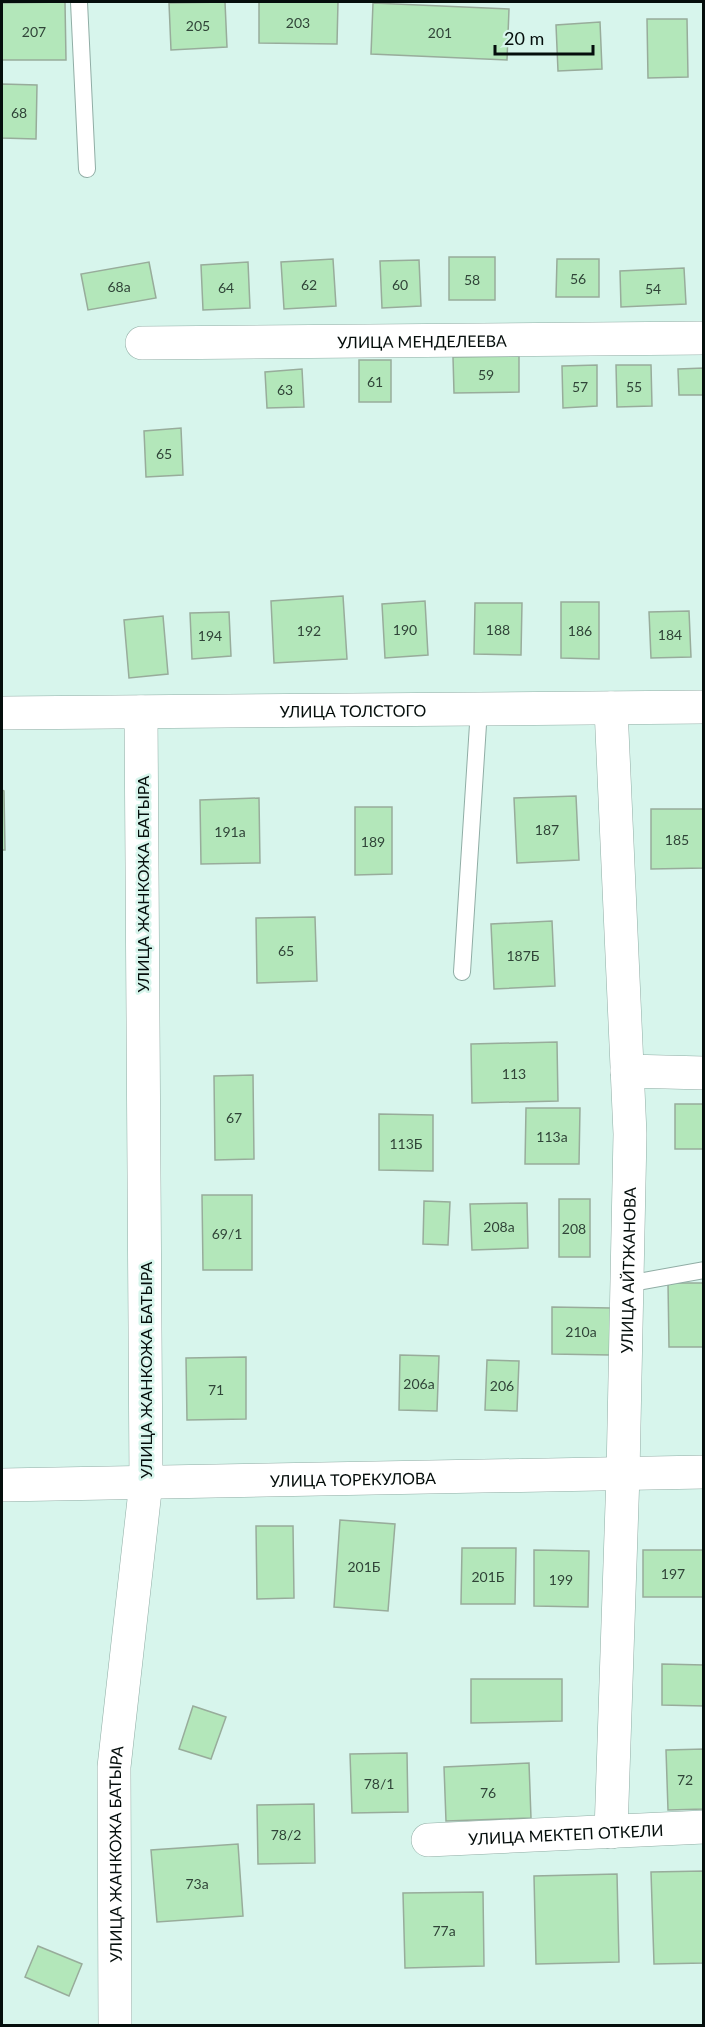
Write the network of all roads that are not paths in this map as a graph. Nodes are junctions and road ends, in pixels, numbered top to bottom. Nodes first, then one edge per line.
1 (79, 2) edge
2 (87, 169) dead end
3 (704, 338) edge
4 (142, 343) dead end
5 (704, 707) edge
6 (611, 708) junction
7 (479, 709) junction
8 (2, 712) edge
9 (141, 712) junction
10 (462, 972) dead end
11 (627, 1071) junction
12 (704, 1073) edge
13 (704, 1270) edge
14 (627, 1284) junction
15 (704, 1472) edge
16 (623, 1474) junction
17 (146, 1482) junction
18 (2, 1485) edge
19 (704, 1827) edge
20 (610, 1832) junction
21 (428, 1840) dead end
22 (115, 2025) edge

1 - 2 lane
3 - 4 street, УЛИЦА МЕНДЕЛЕЕВА
5 - 6 street, УЛИЦА ТОЛСТОГО
6 - 7 street, УЛИЦА ТОЛСТОГО
6 - 11 street, УЛИЦА АЙТЖАНОВА
7 - 9 street, УЛИЦА ТОЛСТОГО
7 - 10 lane
8 - 9 street, УЛИЦА ТОЛСТОГО
9 - 17 street, УЛИЦА ЖАНКОЖА БАТЫРА
11 - 12 street
11 - 14 street, УЛИЦА АЙТЖАНОВА
13 - 14 lane
14 - 16 street, УЛИЦА АЙТЖАНОВА
15 - 16 street, УЛИЦА ТОРЕКУЛОВА
16 - 17 street, УЛИЦА ТОРЕКУЛОВА
16 - 20 street, УЛИЦА АЙТЖАНОВА
17 - 18 street, УЛИЦА ТОРЕКУЛОВА
17 - 22 street, УЛИЦА ЖАНКОЖА БАТЫРА
19 - 20 street, УЛИЦА МЕКТЕП ОТКЕЛИ
20 - 21 street, УЛИЦА МЕКТЕП ОТКЕЛИ

